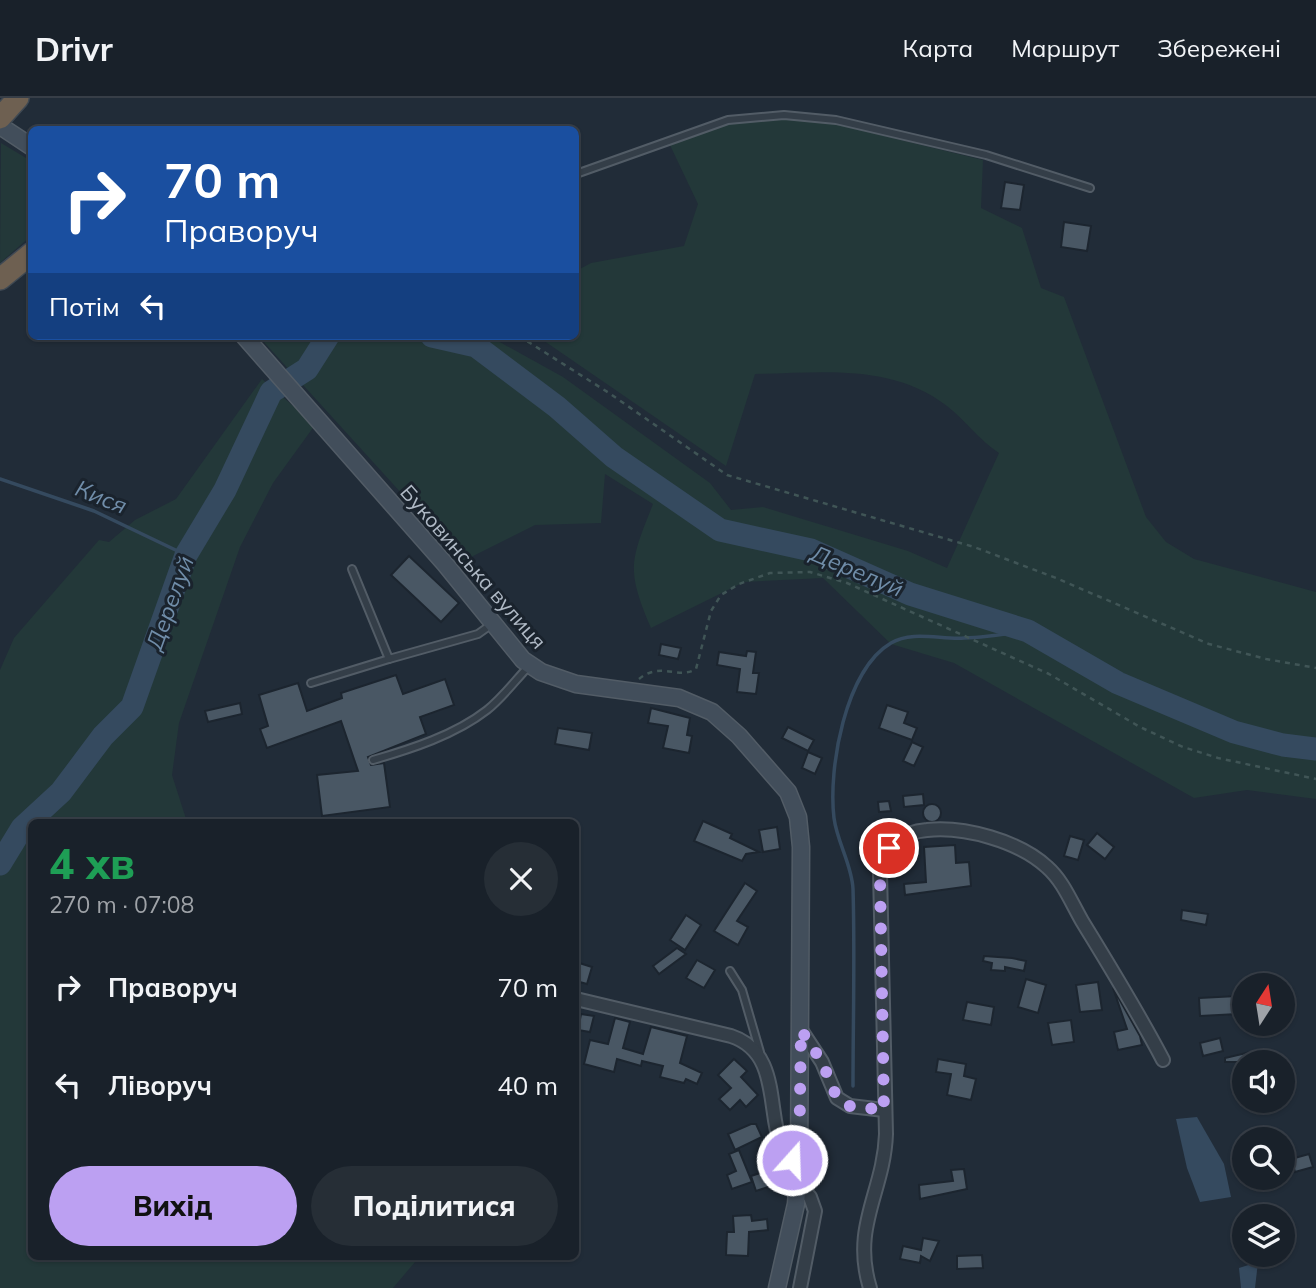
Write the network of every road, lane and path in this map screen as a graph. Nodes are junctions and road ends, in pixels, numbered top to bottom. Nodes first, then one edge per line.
1 (18, 98) edge
2 (0, 118) edge
3 (0, 126) edge
4 (28, 144) edge
5 (579, 173) edge
6 (1090, 188) dead end
7 (28, 256) edge
8 (0, 279) edge
9 (248, 340) edge
10 (525, 340) edge
11 (352, 569) dead end
12 (492, 624) junction
13 (389, 659) junction
14 (529, 665) junction
15 (1316, 668) edge
16 (311, 683) dead end
17 (627, 691) junction
18 (373, 760) dead end
19 (1316, 779) edge
20 (730, 971) dead end
21 (579, 1000) edge
22 (801, 1030) junction
23 (1163, 1059) dead end
24 (765, 1067) junction
25 (884, 1110) junction
26 (799, 1166) junction
27 (798, 1185) junction
28 (777, 1288) edge
29 (800, 1288) edge
30 (870, 1288) edge

1 - 2 highway
3 - 4 street
5 - 6 lane
7 - 8 highway
9 - 12 street, Буковинська вулиця
10 - 15 path
11 - 13 lane
12 - 13 lane
12 - 14 street, Буковинська вулиця
13 - 16 lane
14 - 17 street, Буковинська вулиця
14 - 18 lane
17 - 19 path
17 - 22 street, Буковинська вулиця
20 - 24 lane
21 - 24 street
22 - 25 street
22 - 26 street, Буковинська вулиця
23 - 25 street
24 - 26 street
25 - 30 street
26 - 27 street, Буковинська вулиця
27 - 28 street, Буковинська вулиця
27 - 29 street

